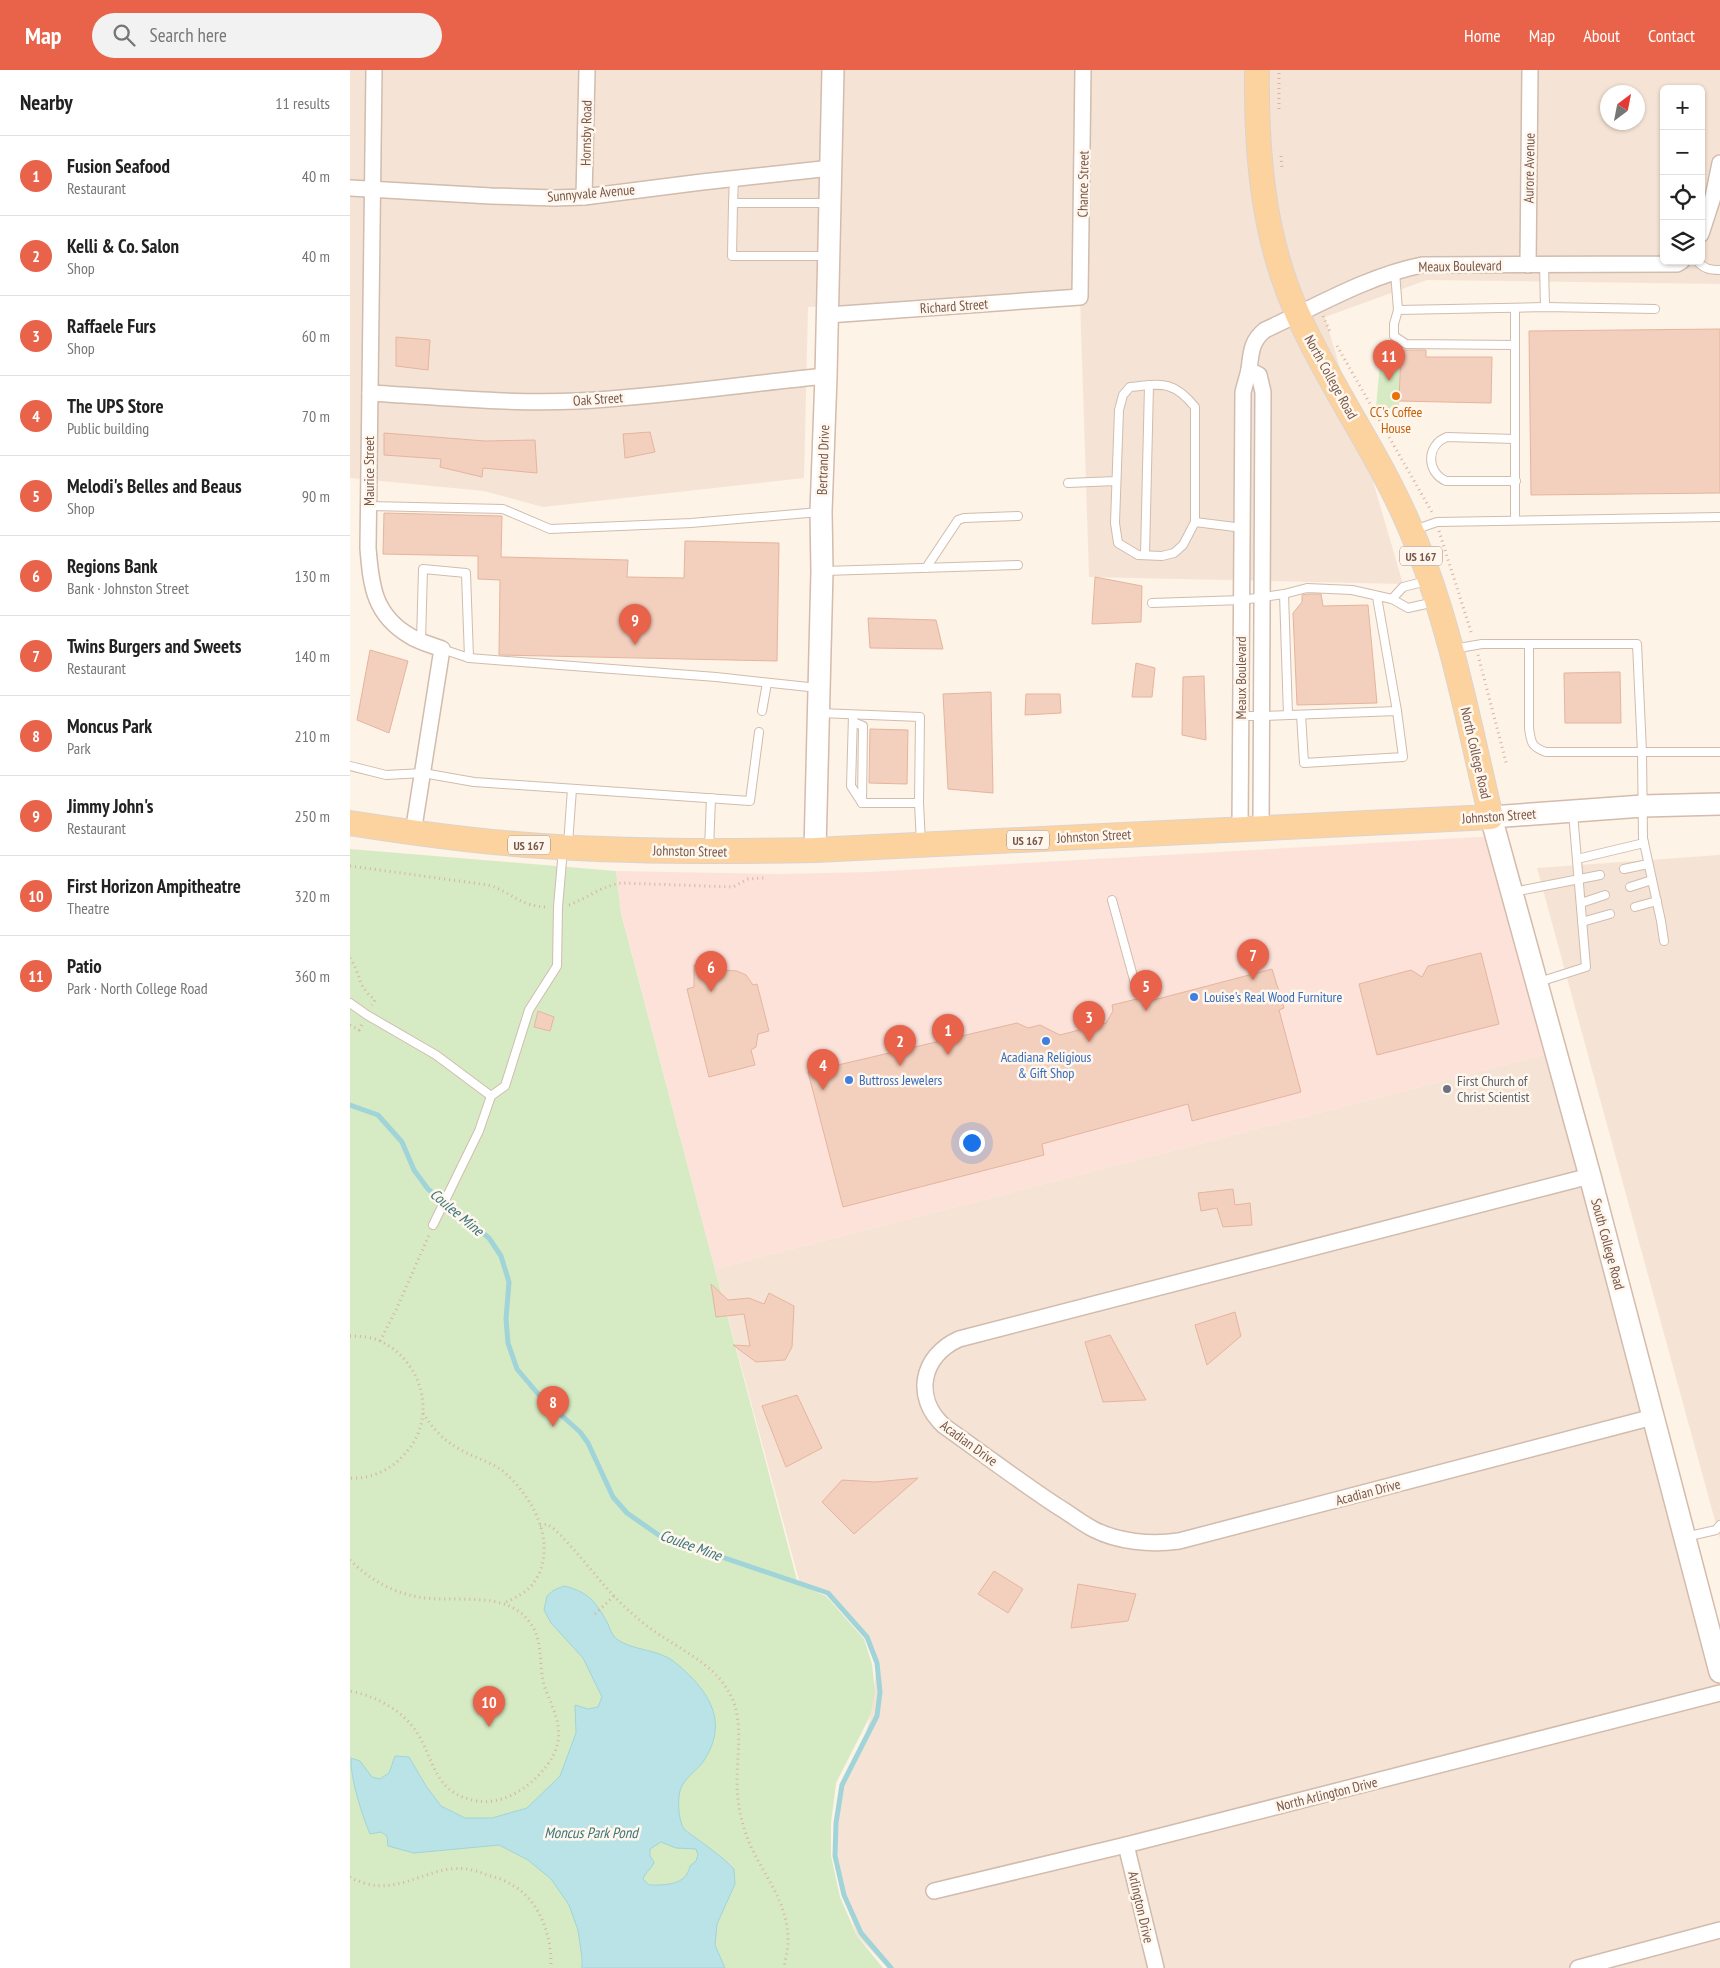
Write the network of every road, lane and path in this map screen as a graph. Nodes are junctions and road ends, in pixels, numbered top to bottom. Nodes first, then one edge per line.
1 (374, 70) edge
2 (587, 70) edge
3 (833, 70) edge
4 (1083, 70) edge
5 (1257, 70) edge
6 (1279, 70) edge
7 (1530, 70) edge
8 (1278, 119) dead end
9 (1280, 147) dead end
10 (1720, 163) edge
11 (831, 168) junction
12 (1283, 174) dead end
13 (734, 178) junction
14 (350, 188) edge
15 (371, 189) junction
16 (584, 197) junction
17 (733, 203) junction
18 (830, 203) junction
19 (1705, 222) edge
20 (829, 256) junction
21 (1660, 264) edge
22 (1528, 265) junction
23 (1544, 265) junction
24 (1701, 265) edge
25 (1720, 270) edge
26 (1395, 272) junction
27 (1080, 297) joint
28 (1545, 307) junction
29 (1515, 308) junction
30 (1655, 309) dead end
31 (1308, 310) junction
32 (1398, 310) junction
33 (828, 315) junction
34 (1516, 345) junction
35 (1249, 370) junction
36 (826, 376) junction
37 (1149, 385) junction
38 (370, 393) junction
39 (1515, 439) junction
40 (1116, 481) junction
41 (1516, 481) junction
42 (1068, 483) dead end
43 (369, 506) junction
44 (821, 512) junction
45 (1018, 516) dead end
46 (1720, 517) edge
47 (1515, 520) junction
48 (1195, 522) junction
49 (1436, 522) junction
50 (1263, 527) junction
51 (1242, 528) junction
52 (1412, 531) junction
53 (1145, 555) junction
54 (1018, 565) dead end
55 (926, 568) junction
56 (822, 571) junction
57 (1434, 591) junction
58 (1284, 594) junction
59 (1262, 597) junction
60 (1377, 597) junction
61 (1392, 599) junction
62 (1242, 600) junction
63 (1152, 603) dead end
64 (421, 641) junction
65 (1529, 644) junction
66 (1475, 646) junction
67 (442, 649) junction
68 (1451, 650) junction
69 (469, 658) junction
70 (767, 683) junction
71 (819, 688) junction
72 (1397, 711) junction
73 (762, 712) dead end
74 (818, 713) junction
75 (1288, 715) junction
76 (1301, 715) junction
77 (1241, 716) junction
78 (1262, 716) junction
79 (853, 718) junction
80 (759, 732) dead end
81 (1642, 752) junction
82 (1720, 752) edge
83 (350, 766) edge
84 (1507, 766) dead end
85 (423, 773) junction
86 (572, 789) junction
87 (711, 798) junction
88 (919, 803) junction
89 (1720, 804) edge
90 (1642, 806) junction
91 (1573, 811) junction
92 (1491, 817) junction
93 (350, 823) edge
94 (1251, 829) junction
95 (413, 833) junction
96 (1644, 843) junction
97 (921, 845) junction
98 (566, 848) junction
99 (815, 850) junction
100 (709, 852) junction
101 (1577, 859) junction
102 (1648, 864) junction
103 (1624, 869) dead end
104 (1600, 874) dead end
105 (1579, 880) junction
106 (1652, 880) junction
107 (1630, 887) dead end
108 (1511, 892) junction
109 (1605, 895) dead end
110 (1112, 900) dead end
111 (1656, 901) junction
112 (1581, 903) junction
113 (1635, 907) dead end
114 (1610, 914) dead end
115 (1582, 922) junction
116 (1664, 941) dead end
117 (1536, 983) junction
118 (1136, 987) dead end
119 (350, 1002) edge
120 (491, 1096) junction
121 (1590, 1176) junction
122 (433, 1225) joint
123 (350, 1336) edge
124 (380, 1341) junction
125 (423, 1413) junction
126 (1653, 1417) junction
127 (352, 1479) edge
128 (350, 1483) edge
129 (540, 1526) junction
130 (1719, 1529) edge
131 (1685, 1537) junction
132 (350, 1560) edge
133 (614, 1596) junction
134 (503, 1603) junction
135 (595, 1614) dead end
136 (1720, 1671) edge
137 (350, 1691) edge
138 (1720, 1693) edge
139 (1126, 1845) junction
140 (350, 1877) edge
141 (934, 1892) dead end
142 (1720, 1930) edge
143 (551, 1968) edge
144 (784, 1968) edge
145 (1156, 1968) edge
146 (1578, 1968) edge

1 - 15 street, Maurice Street
2 - 16 street, Hornsby Road
3 - 11 main road, Bertrand Drive
4 - 27 street, Chance Street
5 - 31 main road, North College Road / US 167
6 - 8 path
7 - 22 street, Aurore Avenue
9 - 12 path
10 - 19 street
11 - 13 street, Sunnyvale Avenue
11 - 18 main road, Bertrand Drive
13 - 16 street, Sunnyvale Avenue
13 - 17 lane
14 - 15 street, Sunnyvale Avenue
15 - 16 street, Sunnyvale Avenue
15 - 38 street, Maurice Street
17 - 18 lane
17 - 20 lane
18 - 20 main road, Bertrand Drive
20 - 33 main road, Bertrand Drive
21 - 23 street, Meaux Boulevard
22 - 23 street, Meaux Boulevard
22 - 26 street, Meaux Boulevard
23 - 28 lane
24 - 25 lane
26 - 31 street, Meaux Boulevard
26 - 32 lane
27 - 33 street, Richard Street
28 - 29 lane
28 - 30 lane
29 - 32 lane
29 - 34 lane
31 - 35 street, Meaux Boulevard
31 - 49 path
31 - 52 main road, North College Road / US 167
32 - 34 lane
33 - 36 main road, Bertrand Drive
34 - 39 lane
35 - 50 street, Meaux Boulevard
35 - 51 street, Meaux Boulevard
36 - 38 street, Oak Street
36 - 44 main road, Bertrand Drive
37 - 40 lane
37 - 48 lane
37 - 53 lane
38 - 43 street, Maurice Street
39 - 41 lane
39 - 41 lane
40 - 42 lane
40 - 53 lane
41 - 47 lane
43 - 44 lane
43 - 64 street, Maurice Street
44 - 56 main road, Bertrand Drive
45 - 55 lane
46 - 47 lane
47 - 49 lane
48 - 51 lane
48 - 53 lane
49 - 52 lane
49 - 66 path
50 - 51 street
50 - 59 street, Meaux Boulevard
51 - 62 street, Meaux Boulevard
52 - 57 main road, North College Road / US 167
54 - 55 lane
55 - 56 lane
56 - 71 main road, Bertrand Drive
57 - 61 lane
57 - 61 lane
57 - 68 main road, North College Road / US 167
58 - 59 lane
58 - 60 lane
58 - 75 lane
59 - 62 lane
59 - 78 street, Meaux Boulevard
60 - 61 lane
60 - 72 lane
62 - 63 lane
62 - 77 street, Meaux Boulevard
64 - 67 street, Maurice Street
64 - 69 lane
65 - 66 lane
65 - 81 lane
65 - 81 lane
66 - 68 lane
66 - 84 path
67 - 69 lane
67 - 85 street
68 - 92 main road, North College Road / US 167
69 - 70 lane
70 - 71 lane
70 - 73 lane
71 - 74 main road, Bertrand Drive
72 - 76 lane
72 - 76 lane
74 - 79 lane
74 - 99 main road, Bertrand Drive
75 - 76 lane
75 - 78 lane
77 - 78 lane
77 - 94 street, Meaux Boulevard
78 - 94 street, Meaux Boulevard
79 - 88 lane
79 - 88 lane
80 - 87 lane
81 - 82 lane
81 - 90 lane
83 - 85 lane
85 - 86 lane
85 - 95 street
86 - 87 lane
86 - 98 lane
87 - 100 lane
88 - 97 lane
89 - 90 main road, Johnston Street
90 - 91 main road, Johnston Street
90 - 96 lane
91 - 92 main road, Johnston Street
91 - 101 lane
92 - 94 main road, Johnston Street / US 167
92 - 108 main road, South College Road
93 - 95 main road, Johnston Street / US 167
94 - 97 main road, Johnston Street / US 167
95 - 98 main road, Johnston Street / US 167
96 - 101 lane
96 - 102 lane
97 - 99 main road, Johnston Street / US 167
98 - 100 main road, Johnston Street / US 167
98 - 120 lane
99 - 100 main road, Johnston Street / US 167
101 - 105 lane
102 - 103 lane
102 - 106 lane
104 - 105 lane
105 - 108 lane
105 - 112 lane
106 - 107 lane
106 - 111 lane
108 - 117 main road, South College Road
109 - 112 lane
110 - 118 lane
111 - 113 lane
111 - 116 lane
112 - 115 lane
114 - 115 lane
115 - 117 lane
117 - 121 main road, South College Road
119 - 120 lane
120 - 122 lane
121 - 126 main road, South College Road
121 - 126 street, Acadian Drive
122 - 124 path
123 - 124 path
124 - 125 path
125 - 127 path
125 - 129 path
126 - 131 main road, South College Road
127 - 128 path
129 - 133 path
129 - 134 path
130 - 131 lane
131 - 136 main road, South College Road
132 - 134 path
133 - 135 path
133 - 144 path
134 - 137 path
138 - 139 street, North Arlington Drive
139 - 141 street, North Arlington Drive
139 - 145 street, Arlington Drive
140 - 143 path
142 - 146 street

